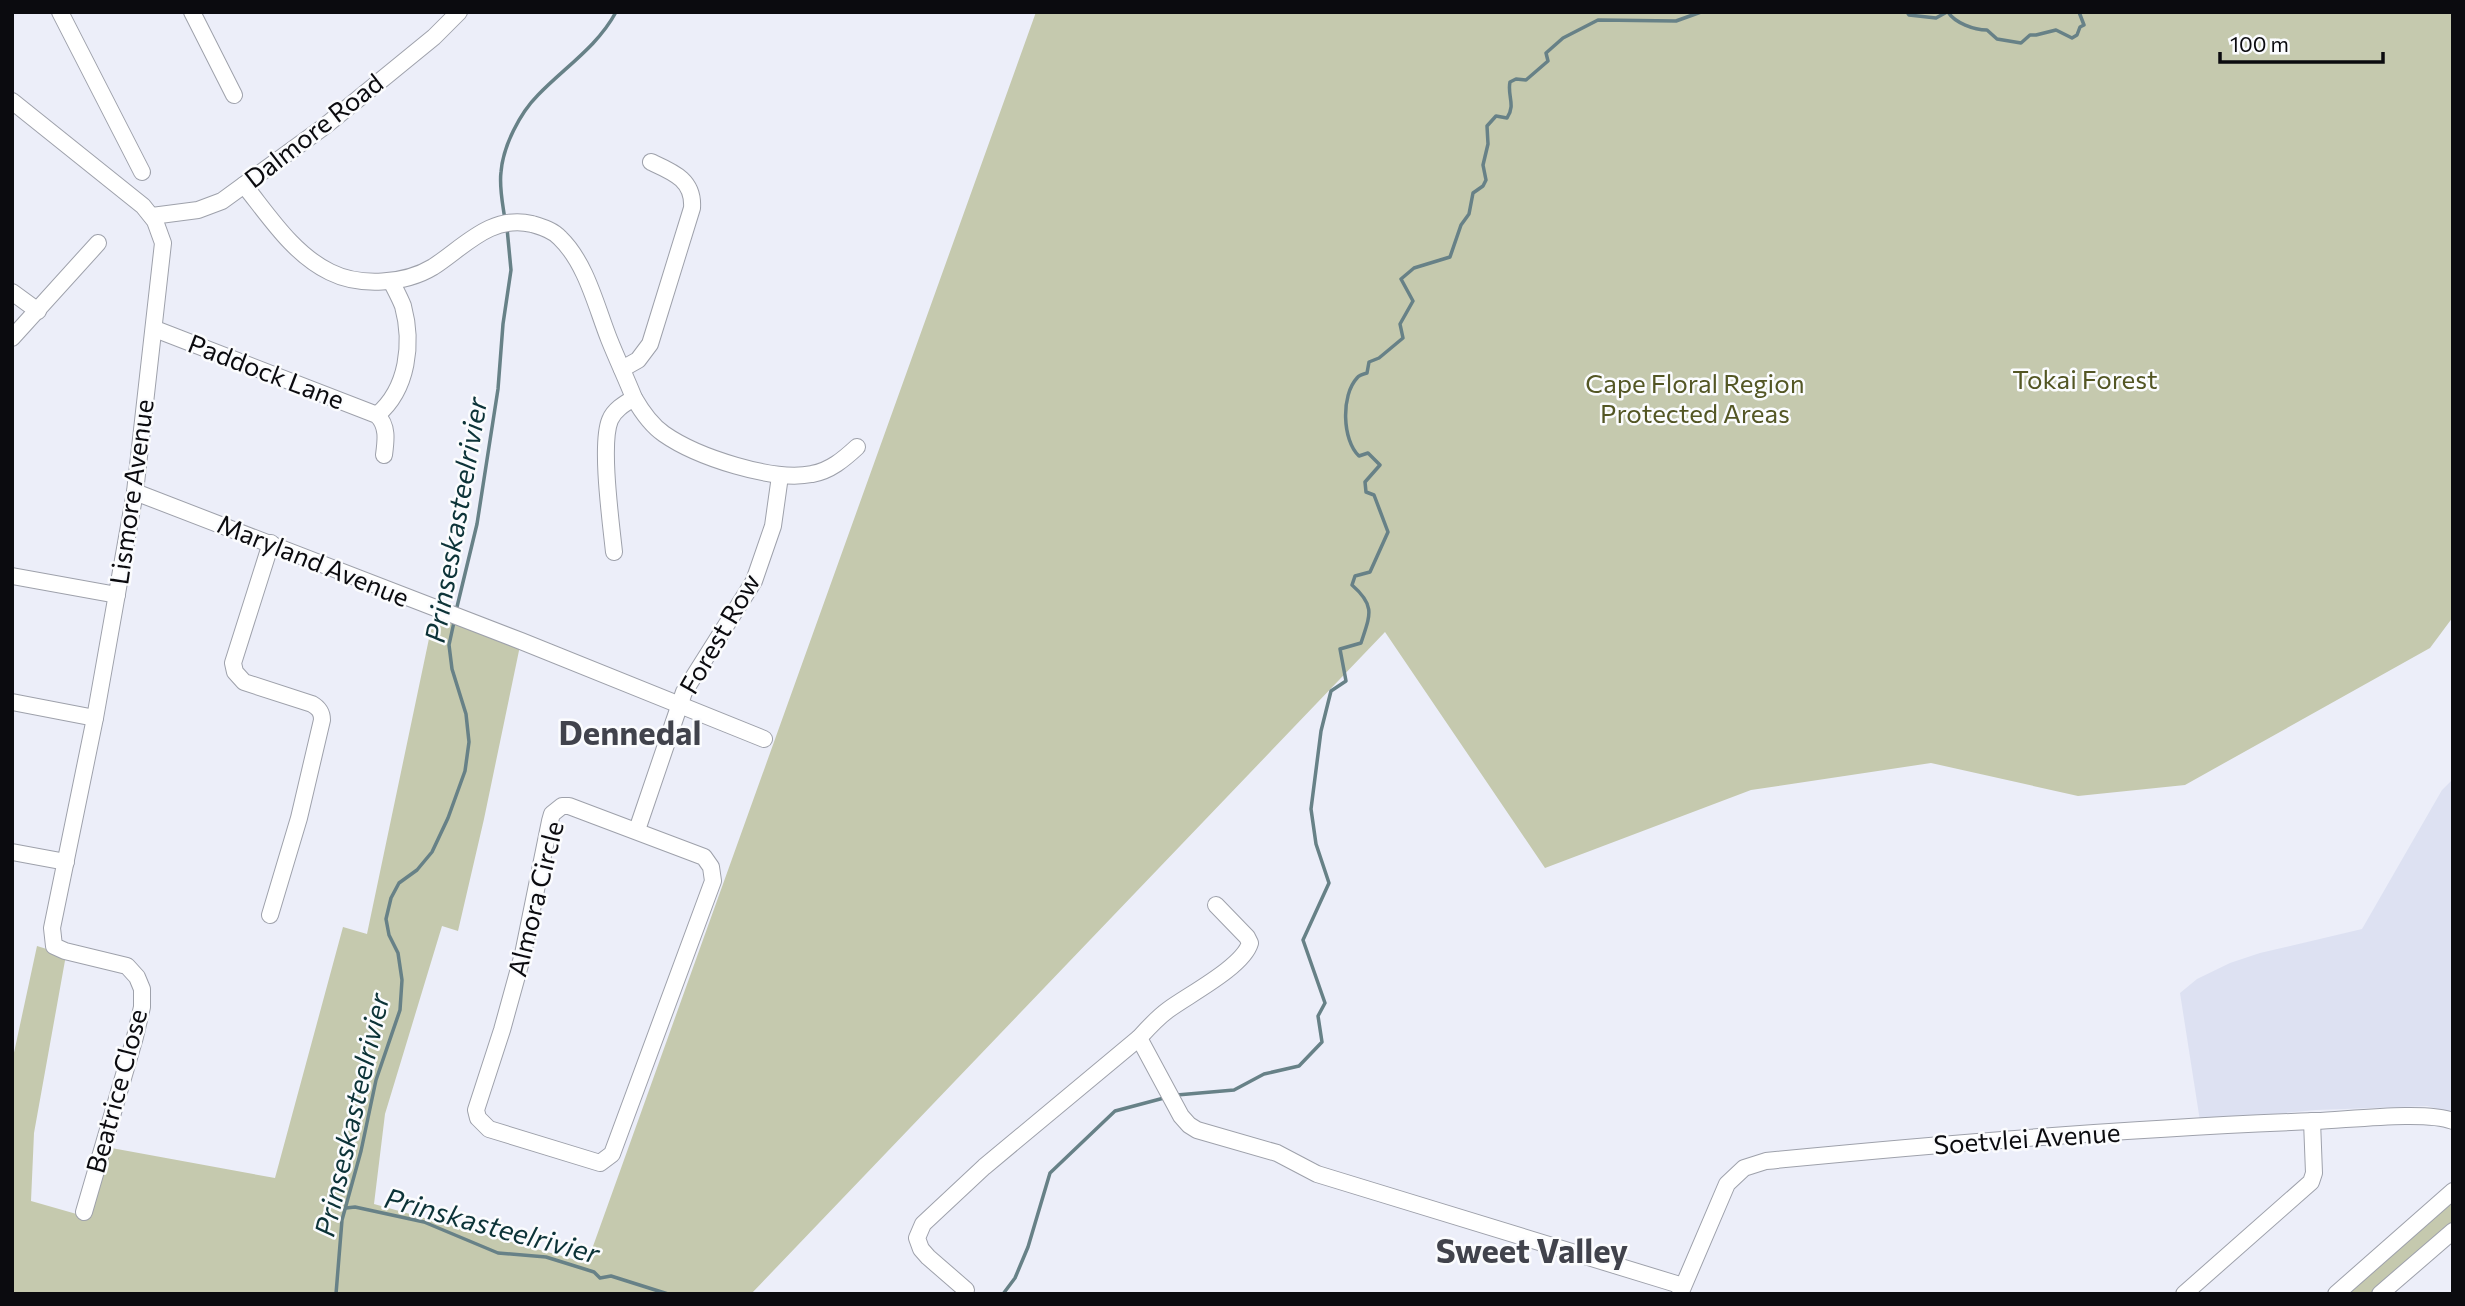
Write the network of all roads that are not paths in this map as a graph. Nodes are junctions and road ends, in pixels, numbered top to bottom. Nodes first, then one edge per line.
1 (60, 12) edge
2 (192, 12) edge
3 (459, 12) edge
4 (234, 95) dead end
5 (12, 102) edge
6 (652, 162) dead end
7 (142, 172) dead end
8 (244, 185) junction
9 (152, 216) junction
10 (98, 243) dead end
11 (391, 281) junction
12 (12, 292) edge
13 (38, 311) junction
14 (155, 329) junction
15 (12, 338) edge
16 (622, 369) junction
17 (634, 398) junction
18 (377, 415) junction
19 (857, 447) dead end
20 (384, 455) dead end
21 (780, 476) junction
22 (135, 492) junction
23 (271, 543) junction
24 (614, 552) dead end
25 (12, 576) edge
26 (117, 595) junction
27 (12, 702) edge
28 (679, 704) junction
29 (95, 718) junction
30 (764, 739) dead end
31 (637, 830) junction
32 (12, 852) edge
33 (66, 862) junction
34 (1216, 905) dead end
35 (270, 915) dead end
36 (54, 946) joint
37 (1139, 1038) junction
38 (2312, 1121) junction
39 (2453, 1121) edge
40 (2453, 1191) edge
41 (84, 1212) dead end
42 (2453, 1231) edge
43 (966, 1290) dead end
44 (1682, 1290) edge
45 (2184, 1294) edge
46 (2336, 1294) edge
47 (2380, 1294) edge

1 - 7 street
2 - 4 street
3 - 8 street, Dalmore Road
5 - 9 street, Lismore Avenue
6 - 16 street
8 - 9 street, Dalmore Road
8 - 11 street
9 - 14 street, Lismore Avenue
10 - 13 street
11 - 16 street
11 - 18 street, Paddock Lane
12 - 13 street
13 - 15 street
14 - 18 street, Paddock Lane
14 - 22 street, Lismore Avenue
16 - 17 street
17 - 21 street
17 - 24 street
18 - 20 street, Paddock Lane
19 - 21 street
21 - 28 street, Forest Row
22 - 23 street, Maryland Avenue
22 - 26 street, Lismore Avenue
23 - 28 street, Maryland Avenue
23 - 35 street
25 - 26 street
26 - 29 street, Lismore Avenue
27 - 29 street
28 - 30 street, Maryland Avenue
28 - 31 street, Forest Row
29 - 33 street, Lismore Avenue
31 - 31 street, Almora Circle
32 - 33 street
33 - 36 street, Lismore Avenue
34 - 37 street
36 - 41 street, Beatrice Close
37 - 43 street
37 - 44 street
38 - 39 street, Soetvlei Avenue
38 - 44 street, Soetvlei Avenue
38 - 45 street
40 - 46 street
42 - 47 street

